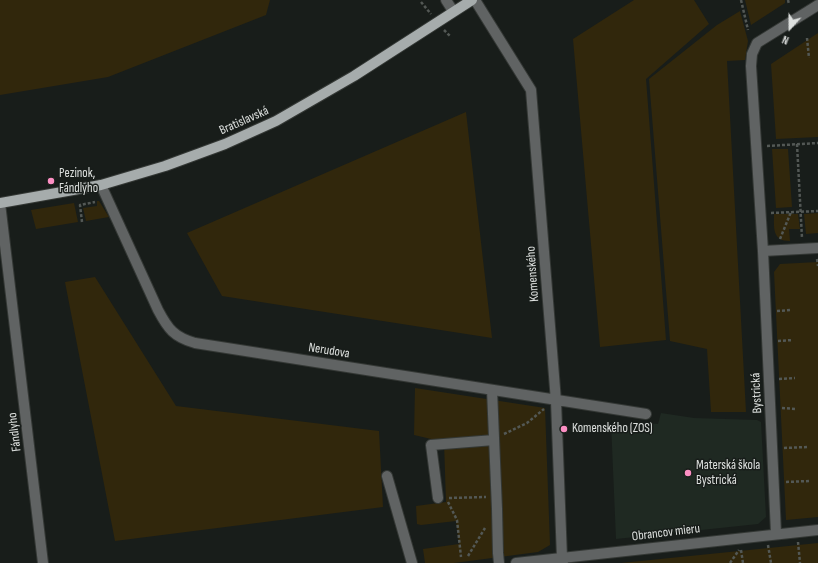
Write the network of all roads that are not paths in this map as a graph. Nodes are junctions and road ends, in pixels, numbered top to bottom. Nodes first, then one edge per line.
1 (446, 0) edge
2 (472, 0) edge
3 (475, 0) edge
4 (818, 5) edge
5 (453, 12) junction
6 (101, 185) junction
7 (0, 203) edge
8 (763, 252) junction
9 (818, 253) edge
10 (492, 390) junction
11 (556, 400) junction
12 (646, 414) dead end
13 (494, 442) junction
14 (387, 476) dead end
15 (438, 498) dead end
16 (818, 530) edge
17 (776, 534) junction
18 (563, 560) edge
19 (43, 563) edge
20 (412, 563) edge
21 (499, 563) edge
22 (516, 563) edge

1 - 5 street
2 - 5 main road, Bratislavská
3 - 11 street, Komenského
4 - 8 street, Bystrická
5 - 6 main road, Bratislavská
6 - 7 main road, Bratislavská
6 - 10 street, Nerudova
7 - 19 street, Fándlyho
8 - 9 street
8 - 17 street, Bystrická
10 - 11 street, Nerudova
10 - 13 street
11 - 12 street, Nerudova
11 - 18 street, Komenského
13 - 15 street
13 - 21 street
14 - 20 street
16 - 17 street, Obrancov mieru
17 - 18 street, Obrancov mieru
18 - 22 street, Obrancov mieru

